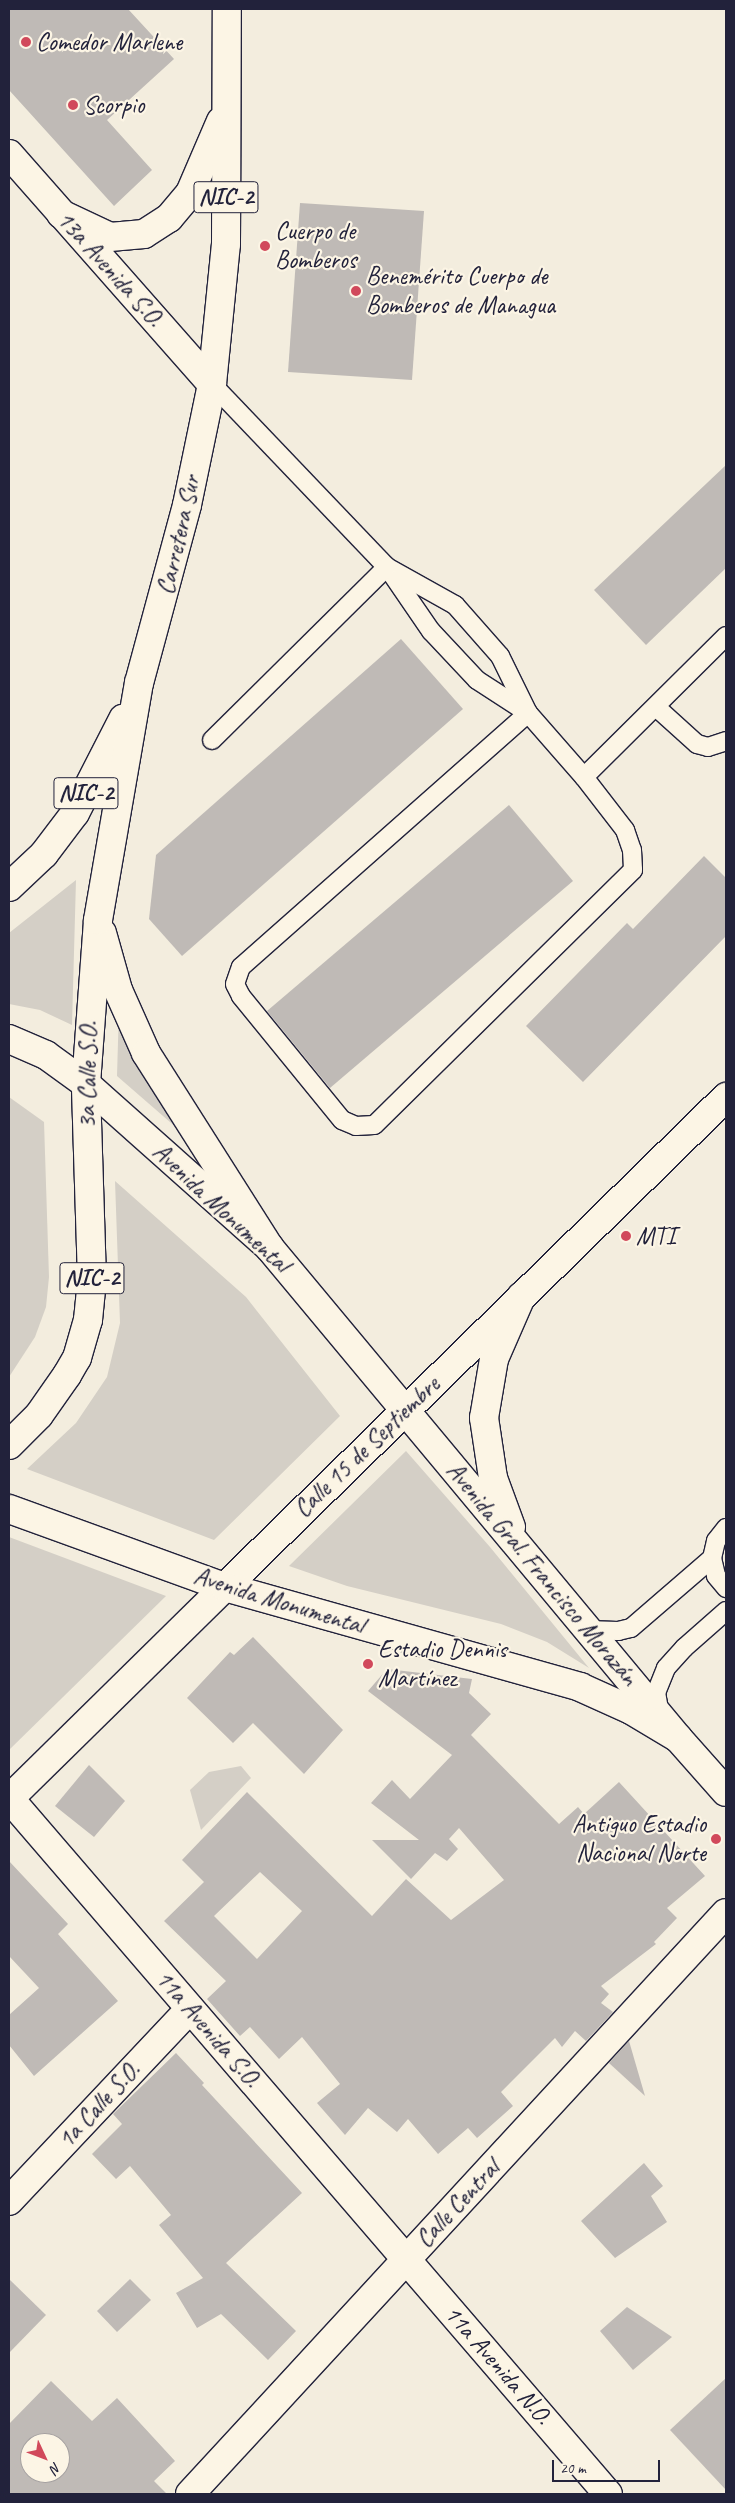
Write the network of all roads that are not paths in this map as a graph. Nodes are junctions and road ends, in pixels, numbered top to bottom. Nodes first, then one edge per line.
1 (227, 9) edge
2 (226, 108) junction
3 (9, 154) edge
4 (61, 214) junction
5 (212, 384) junction
6 (387, 567) junction
7 (726, 636) edge
8 (139, 683) junction
9 (656, 707) junction
10 (528, 713) junction
11 (212, 740) dead end
12 (726, 741) edge
13 (584, 777) junction
14 (9, 887) edge
15 (98, 920) junction
16 (9, 1039) edge
17 (86, 1084) junction
18 (726, 1097) edge
19 (269, 1247) junction
20 (521, 1297) junction
21 (405, 1410) junction
22 (9, 1445) edge
23 (9, 1509) edge
24 (726, 1528) edge
25 (527, 1557) junction
26 (712, 1558) junction
27 (225, 1587) junction
28 (726, 1588) edge
29 (726, 1611) edge
30 (586, 1630) junction
31 (660, 1715) junction
32 (678, 1738) junction
33 (726, 1792) edge
34 (9, 1798) edge
35 (726, 1913) edge
36 (190, 2009) junction
37 (9, 2201) edge
38 (407, 2259) junction
39 (190, 2494) edge
40 (608, 2494) edge

1 - 2 main road, NIC-2
2 - 4 main road
2 - 5 main road, NIC-2
3 - 4 main road, 13a Avenida S.O.
4 - 5 main road, 13a Avenida S.O.
5 - 6 lane
5 - 8 main road, Carretera Sur / NIC-2
6 - 10 lane
6 - 10 lane
6 - 11 lane
7 - 9 lane
8 - 14 main road, NIC-2
8 - 15 main road, 3a Calle S.O. / NIC-2
9 - 12 lane
9 - 13 lane
10 - 13 lane
10 - 13 lane
15 - 17 main road, 3a Calle S.O. / NIC-2
15 - 19 main road
16 - 17 main road, Avenida Monumental
17 - 19 main road, Avenida Monumental
17 - 22 main road, 3a Calle S.O. / NIC-2
18 - 20 main road, Calle 15 de Septiembre
19 - 21 main road, Avenida Monumental
20 - 21 main road, Calle 15 de Septiembre
20 - 25 main road
21 - 25 main road, Avenida Gral. Francisco Morazán
21 - 27 main road, Calle 15 de Septiembre
23 - 27 main road, Avenida Monumental
24 - 26 lane
25 - 30 main road, Avenida Gral. Francisco Morazán
26 - 28 lane
26 - 30 lane
27 - 32 main road, Avenida Monumental
27 - 34 main road, Calle 15 de Septiembre
29 - 31 lane
30 - 31 main road, Avenida Gral. Francisco Morazán
31 - 32 main road, Avenida Gral. Francisco Morazán
32 - 33 main road, Avenida Monumental
34 - 36 main road, 11a Avenida S.O.
35 - 38 main road, Calle Central
36 - 37 main road, 1a Calle S.O.
36 - 38 main road, 11a Avenida S.O.
38 - 39 main road, Calle Central
38 - 40 main road, 11a Avenida N.O.

